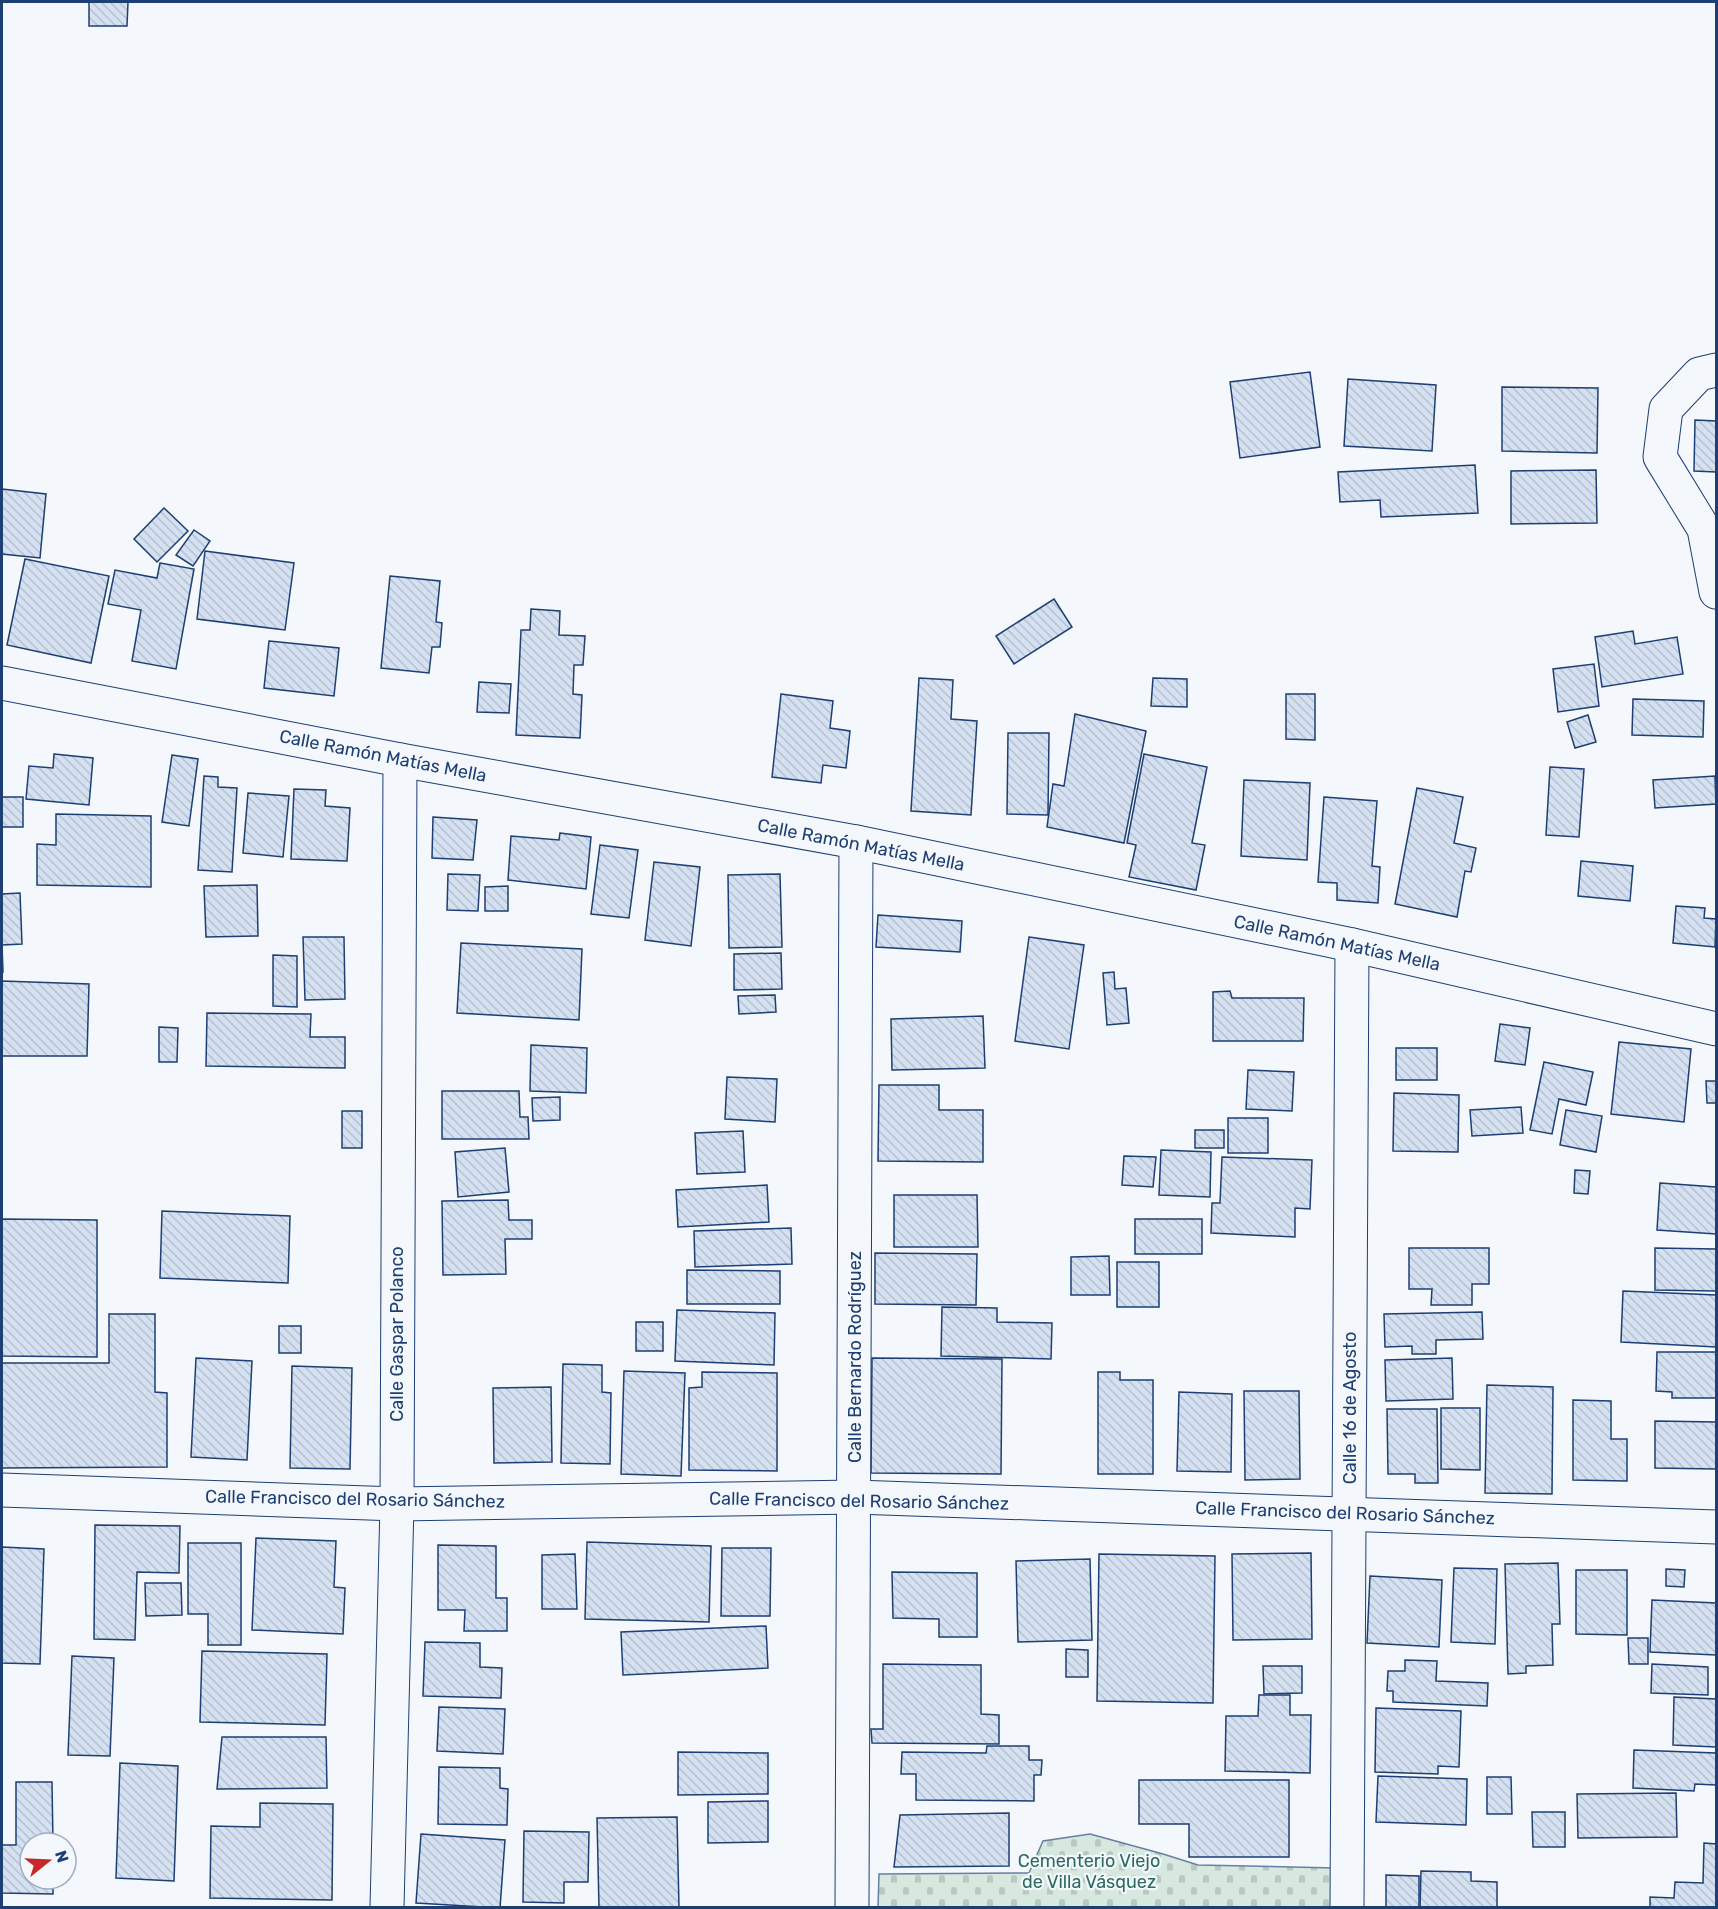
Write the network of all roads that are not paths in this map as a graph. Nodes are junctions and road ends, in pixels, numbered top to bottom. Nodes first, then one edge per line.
1 (1716, 370) edge
2 (1716, 592) edge
3 (2, 683) edge
4 (400, 760) junction
5 (856, 842) junction
6 (1352, 945) junction
7 (1716, 1029) edge
8 (2, 1490) edge
9 (855, 1497) junction
10 (397, 1504) junction
11 (1349, 1513) junction
12 (1716, 1527) edge
13 (387, 1908) edge
14 (852, 1908) edge
15 (1347, 1908) edge

1 - 2 street
3 - 4 street, Calle Ramón Matías Mella
4 - 5 street, Calle Ramón Matías Mella
4 - 10 street, Calle Gaspar Polanco
5 - 6 street, Calle Ramón Matías Mella
5 - 9 street, Calle Bernardo Rodríguez
6 - 7 street, Calle Ramón Matías Mella
6 - 11 street, Calle 16 de Agosto
8 - 10 street, Calle Francisco del Rosario Sánchez
9 - 10 street, Calle Francisco del Rosario Sánchez
9 - 11 street, Calle Francisco del Rosario Sánchez
9 - 14 street, Calle Bernardo Rodríguez
10 - 13 street, Calle Gaspar Polanco
11 - 12 street, Calle Francisco del Rosario Sánchez
11 - 15 street, Calle 16 de Agosto

